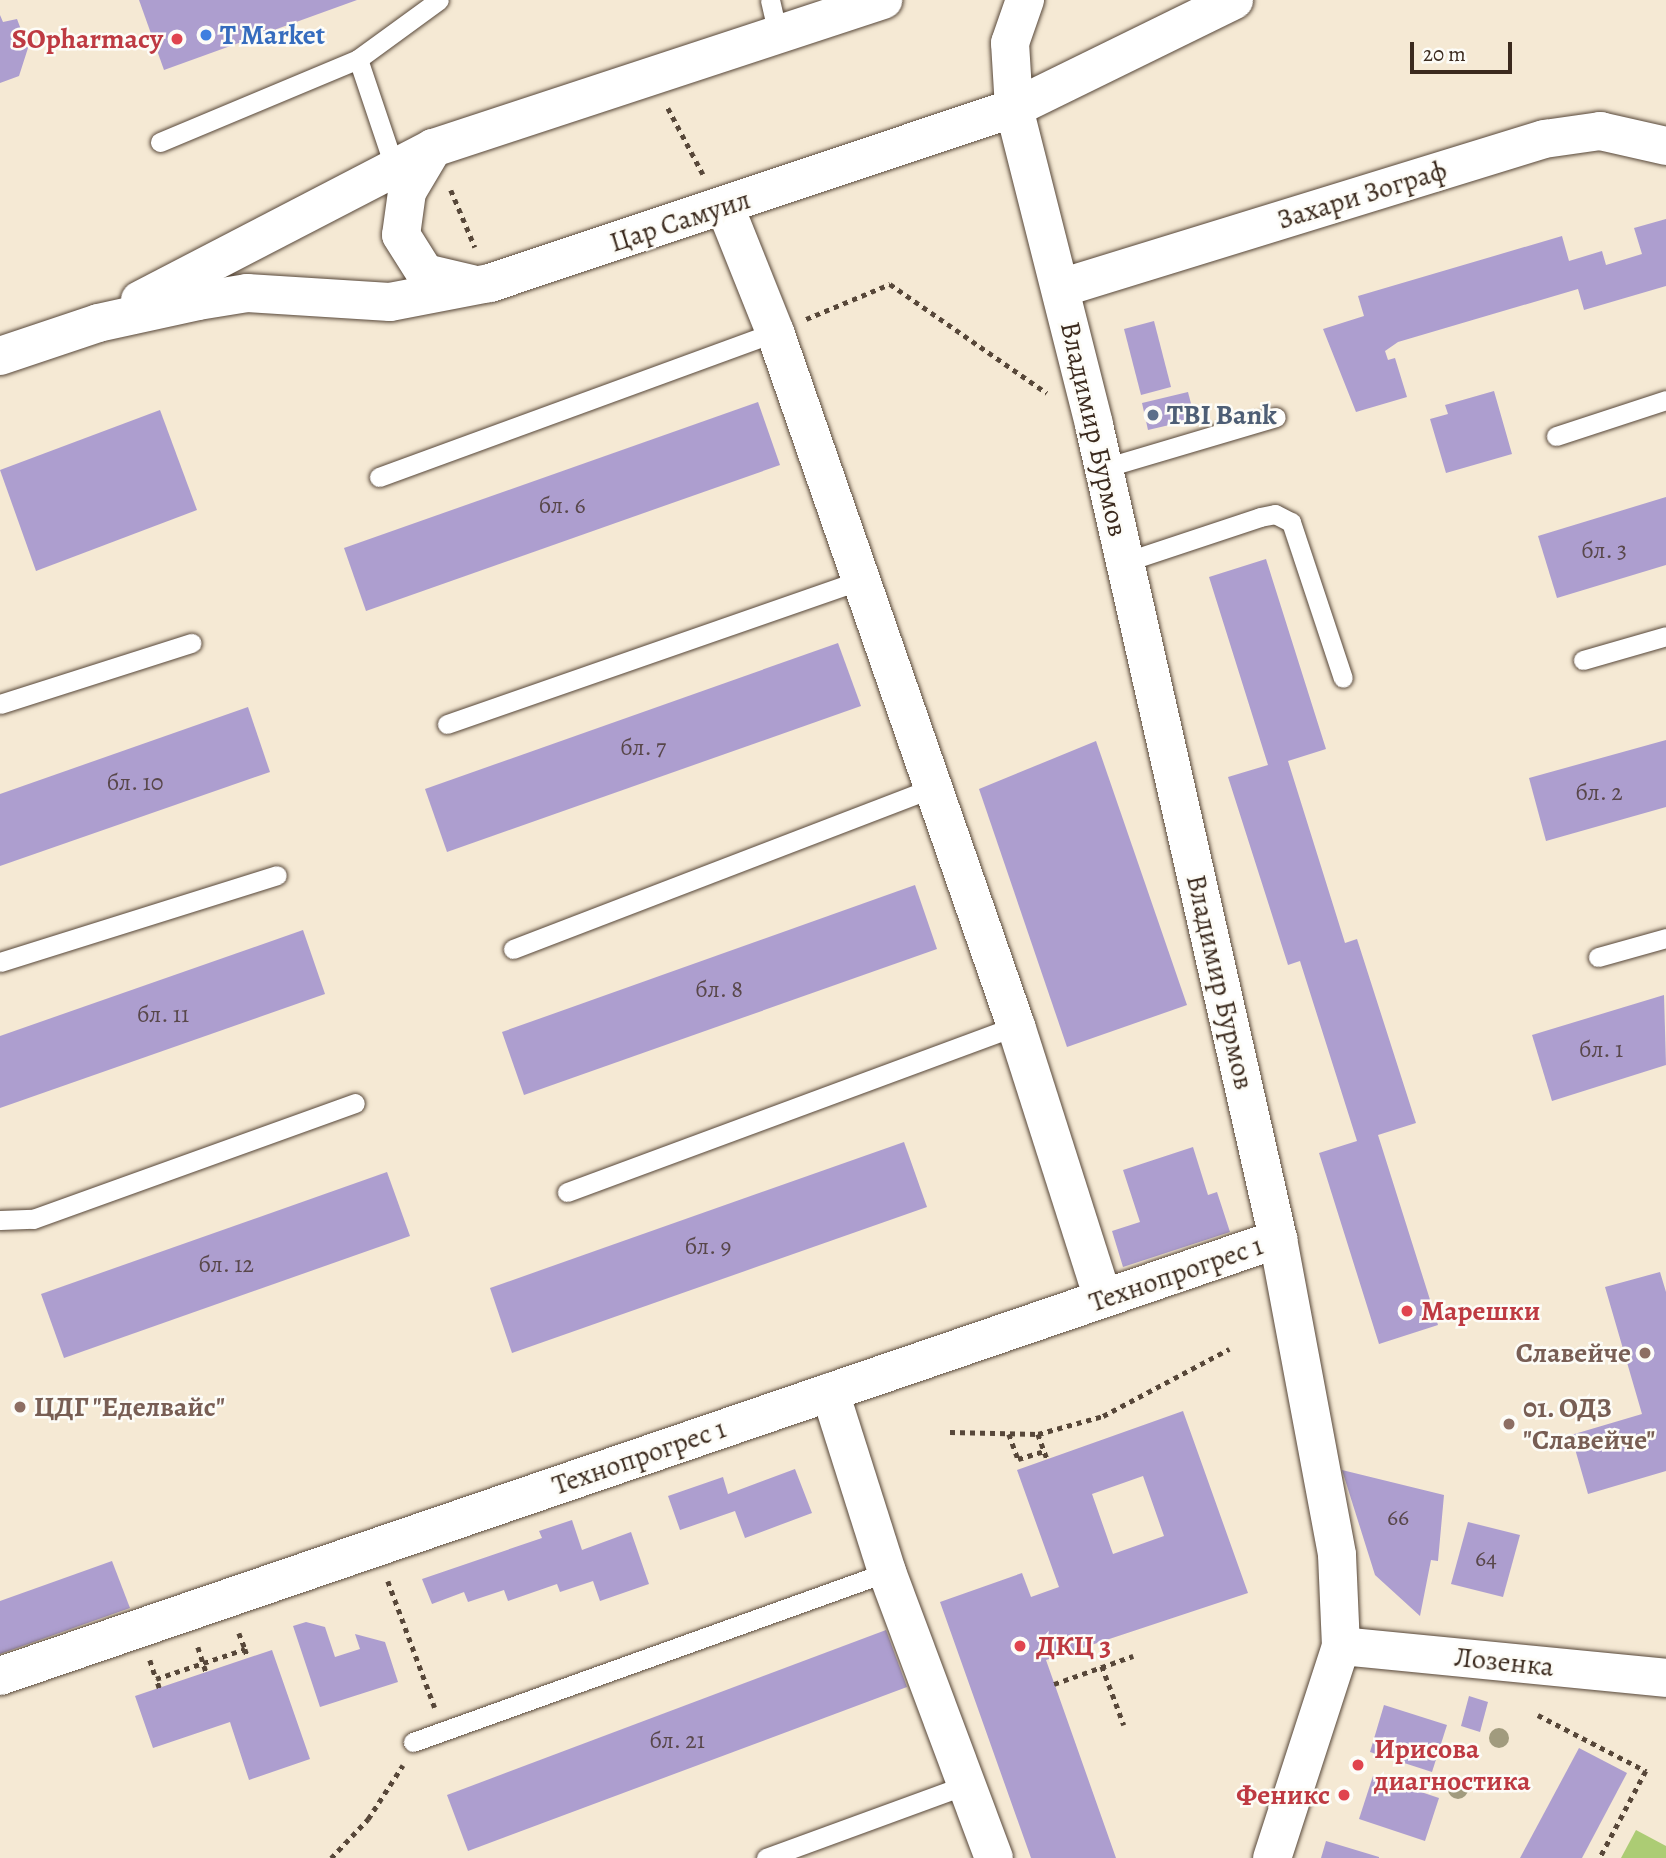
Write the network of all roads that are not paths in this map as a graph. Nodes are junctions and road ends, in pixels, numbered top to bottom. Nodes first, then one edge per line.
1 (439, 0) edge
2 (883, 0) edge
3 (1026, 0) edge
4 (1203, 0) edge
5 (1234, 0) edge
6 (774, 17) edge
7 (1165, 33) junction
8 (358, 59) junction
9 (1014, 108) junction
10 (160, 142) dead end
11 (1666, 146) edge
12 (433, 148) junction
13 (394, 166) junction
14 (732, 205) junction
15 (490, 283) junction
16 (1061, 288) junction
17 (98, 323) junction
18 (775, 332) junction
19 (0, 356) edge
20 (1666, 400) edge
21 (1276, 417) dead end
22 (1556, 436) dead end
23 (1104, 468) junction
24 (379, 477) dead end
25 (1125, 562) junction
26 (860, 580) junction
27 (1666, 636) edge
28 (191, 643) dead end
29 (1583, 660) dead end
30 (1343, 678) dead end
31 (0, 704) edge
32 (447, 724) dead end
33 (932, 788) junction
34 (277, 875) dead end
35 (1666, 938) edge
36 (513, 948) dead end
37 (1598, 957) dead end
38 (0, 962) edge
39 (1016, 1026) junction
40 (355, 1103) dead end
41 (567, 1192) dead end
42 (0, 1220) edge
43 (1278, 1238) junction
44 (1103, 1298) junction
45 (830, 1392) junction
46 (887, 1572) junction
47 (1341, 1646) junction
48 (0, 1676) edge
49 (1666, 1678) edge
50 (413, 1742) road end
51 (965, 1785) junction
52 (766, 1858) edge
53 (994, 1858) edge
54 (1272, 1858) edge

1 - 8 lane
2 - 6 street, Цар Самуил
3 - 9 street, Владимир Бурмов
4 - 7 street
5 - 7 street, Цар Самуил
6 - 12 street, Цар Самуил
7 - 9 street, Цар Самуил
8 - 10 lane
8 - 13 lane
9 - 14 street, Цар Самуил
9 - 16 street, Владимир Бурмов
11 - 16 street, Захари Зограф
12 - 13 street, Цар Самуил
12 - 15 street
13 - 17 street, Цар Самуил
14 - 15 street, Цар Самуил
14 - 18 street
15 - 17 street, Цар Самуил
16 - 23 street, Владимир Бурмов
17 - 19 street, Цар Самуил
18 - 24 lane
18 - 26 street
20 - 22 lane
21 - 23 lane
23 - 25 street, Владимир Бурмов
25 - 30 lane
25 - 43 street, Владимир Бурмов
26 - 32 lane
26 - 33 street
27 - 29 lane
28 - 31 lane
33 - 36 lane
33 - 39 street
34 - 38 lane
35 - 37 lane
39 - 41 lane
39 - 44 street
40 - 42 lane
43 - 44 street, Технопрогрес 1
43 - 47 street, Владимир Бурмов
44 - 45 street, Технопрогрес 1
45 - 46 street
45 - 48 street, Технопрогрес 1
46 - 50 lane
46 - 51 street
47 - 49 street, Лозенка
47 - 54 street, Владимир Бурмов
51 - 52 lane
51 - 53 street

